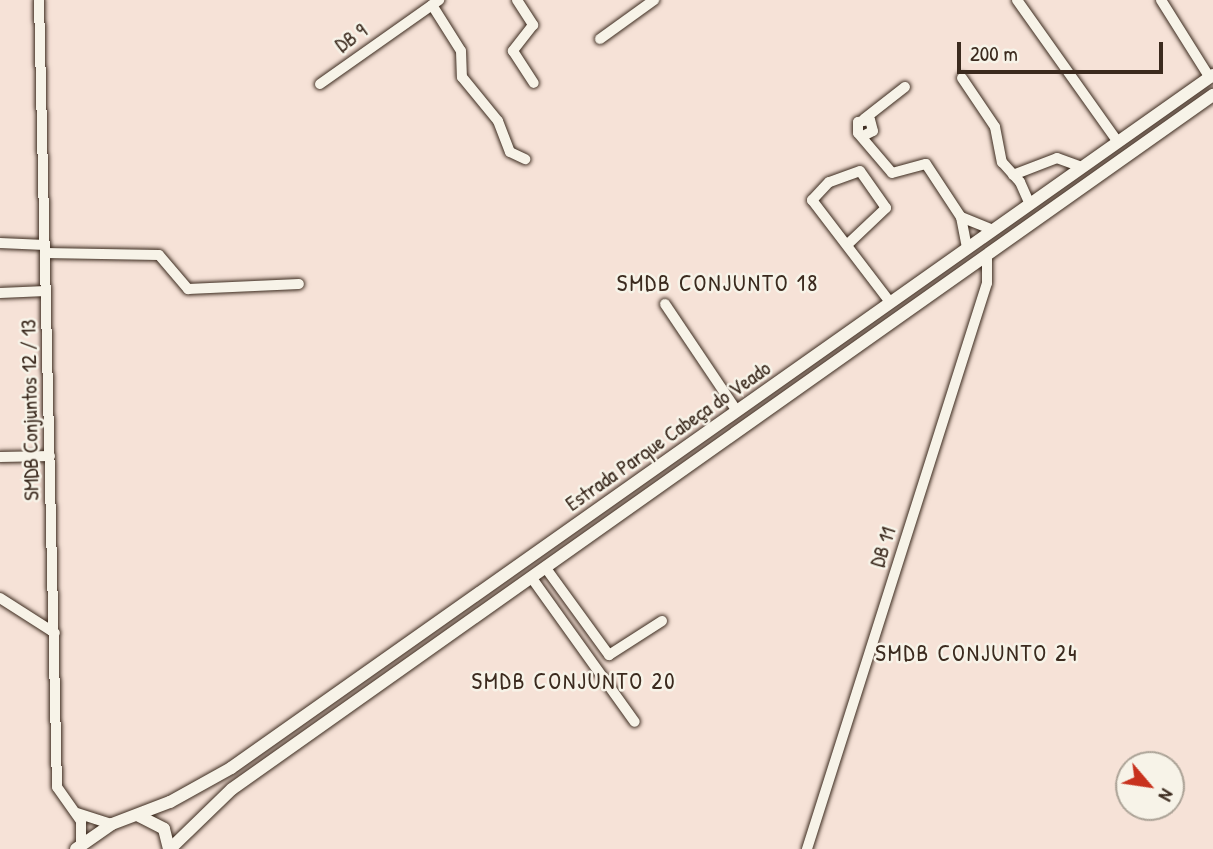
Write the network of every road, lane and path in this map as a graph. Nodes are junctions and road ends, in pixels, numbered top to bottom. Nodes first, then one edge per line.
1 (39, 0) edge
2 (517, 0) edge
3 (654, 0) edge
4 (1017, 0) edge
5 (1161, 0) edge
6 (435, 2) edge
7 (600, 39) dead end
8 (1211, 76) edge
9 (962, 78) dead end
10 (534, 83) dead end
11 (320, 84) dead end
12 (905, 87) dead end
13 (1213, 96) edge
14 (1109, 149) junction
15 (526, 159) dead end
16 (1082, 167) junction
17 (1114, 167) junction
18 (1013, 175) junction
19 (1030, 204) junction
20 (961, 217) junction
21 (993, 230) junction
22 (0, 243) edge
23 (849, 243) junction
24 (967, 248) junction
25 (45, 249) junction
26 (987, 256) junction
27 (299, 284) dead end
28 (46, 291) junction
29 (0, 293) edge
30 (890, 302) junction
31 (665, 304) dead end
32 (875, 313) junction
33 (885, 328) junction
34 (737, 411) junction
35 (50, 456) junction
36 (0, 457) edge
37 (545, 567) junction
38 (531, 577) junction
39 (0, 598) edge
40 (662, 621) dead end
41 (55, 633) junction
42 (635, 722) dead end
43 (76, 813) junction
44 (139, 816) junction
45 (111, 824) junction
46 (78, 847) edge
47 (169, 849) edge
48 (807, 849) edge

1 - 25 street, SMDB Conjuntos 12 / 13
2 - 10 street
3 - 7 street
4 - 14 street
5 - 8 street
6 - 11 street, DB 9
6 - 15 street
8 - 14 main road, Estrada Parque Cabeça do Veado
9 - 18 street
12 - 20 street
13 - 17 main road, Estrada Parque Cabeça do Veado
14 - 16 main road, Estrada Parque Cabeça do Veado
14 - 17 main road
16 - 18 street
16 - 19 main road, Estrada Parque Cabeça do Veado
17 - 26 main road, Estrada Parque Cabeça do Veado
18 - 19 street
19 - 21 main road, Estrada Parque Cabeça do Veado
20 - 21 street
20 - 24 street
21 - 24 main road, Estrada Parque Cabeça do Veado
22 - 25 street
23 - 23 street
23 - 30 street
24 - 30 main road, Estrada Parque Cabeça do Veado
25 - 27 street
25 - 28 street, SMDB Conjuntos 12 / 13
26 - 33 main road, Estrada Parque Cabeça do Veado
26 - 48 street, DB 11
28 - 29 street
28 - 35 street, SMDB Conjuntos 12 / 13
30 - 32 main road, Estrada Parque Cabeça do Veado
31 - 34 street
32 - 33 main road
32 - 34 main road, Estrada Parque Cabeça do Veado
33 - 37 main road, Estrada Parque Cabeça do Veado
34 - 44 main road, Estrada Parque Cabeça do Veado
35 - 36 street
35 - 41 street, SMDB Conjuntos 12 / 13
37 - 38 main road, Estrada Parque Cabeça do Veado
37 - 40 street
38 - 42 street
38 - 47 main road, Estrada Parque Cabeça do Veado
39 - 41 street
41 - 43 street, SMDB Conjuntos 12 / 13
43 - 45 street
43 - 46 street, SMDB Conjuntos 12 / 13
44 - 45 main road, Estrada Parque Cabeça do Veado
44 - 47 main road
45 - 46 main road, Estrada Parque Cabeça do Veado

